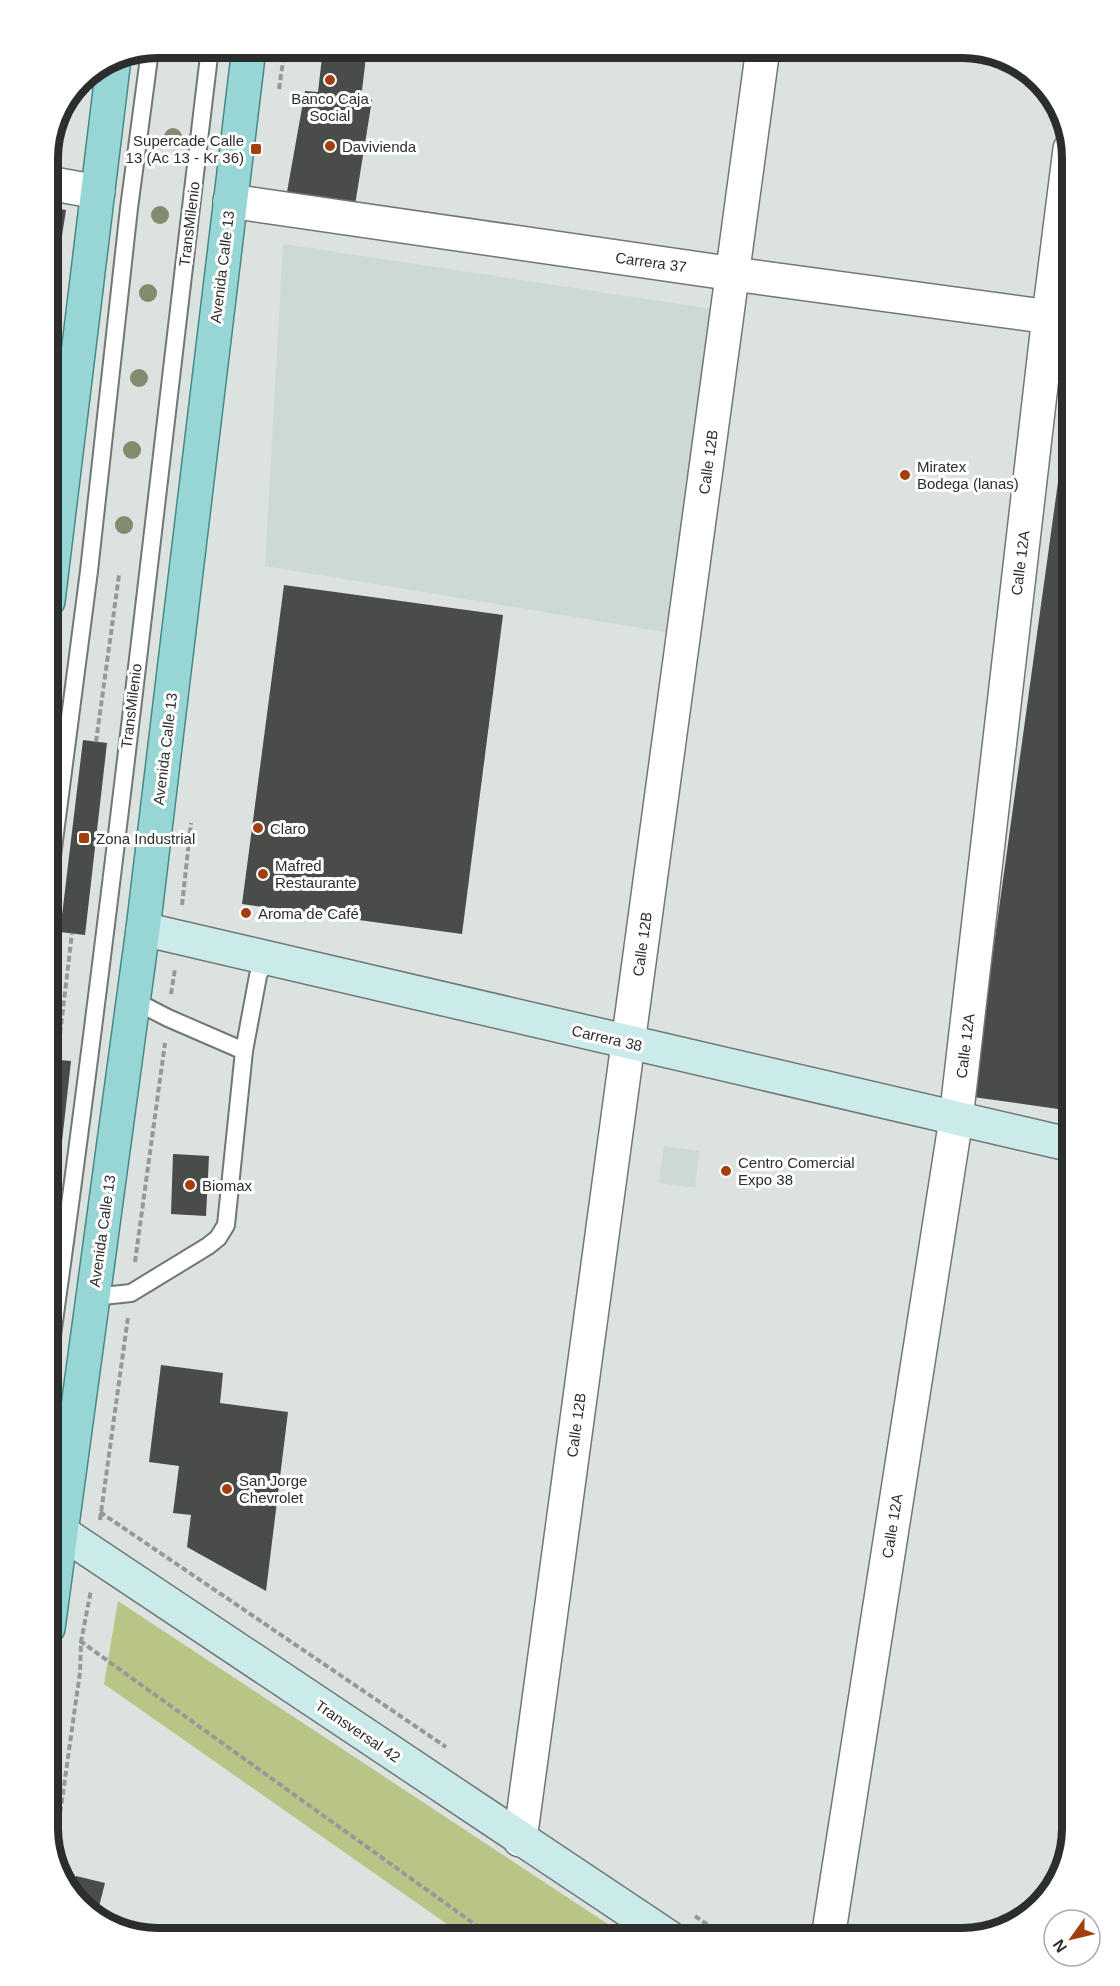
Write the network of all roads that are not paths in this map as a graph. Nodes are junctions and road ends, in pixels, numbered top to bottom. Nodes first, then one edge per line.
1 (209, 58) edge
2 (248, 58) edge
3 (149, 59) edge
4 (762, 59) edge
5 (113, 70) edge
6 (59, 185) edge
7 (98, 192) junction
8 (230, 201) junction
9 (734, 274) junction
10 (1062, 284) edge
11 (1060, 318) edge
12 (59, 513) edge
13 (59, 805) edge
14 (143, 929) junction
15 (265, 958) junction
16 (133, 1000) junction
17 (629, 1043) junction
18 (244, 1051) junction
19 (956, 1119) junction
20 (1062, 1143) edge
21 (58, 1290) edge
22 (93, 1297) junction
23 (58, 1518) edge
24 (58, 1530) edge
25 (520, 1840) junction
26 (654, 1928) edge
27 (830, 1928) edge

1 - 21 lane, TransMilenio
2 - 8 main road, Avenida Calle 13
3 - 13 lane
4 - 9 street, Calle 12B
5 - 7 main road
6 - 7 street
7 - 12 main road
8 - 9 street, Carrera 37
8 - 14 main road, Avenida Calle 13
9 - 11 street, Carrera 37
9 - 17 street, Calle 12B
10 - 11 street, Calle 12A
11 - 19 street, Calle 12A
14 - 15 street, Carrera 38
14 - 16 main road, Avenida Calle 13
15 - 17 street, Carrera 38
15 - 18 lane
16 - 18 lane
16 - 22 main road, Avenida Calle 13
17 - 19 street, Carrera 38
17 - 25 street, Calle 12B
18 - 22 lane
19 - 20 street, Carrera 38
19 - 27 street, Calle 12A
22 - 23 main road, Avenida Calle 13
24 - 25 street, Transversal 42
25 - 26 street, Transversal 42

